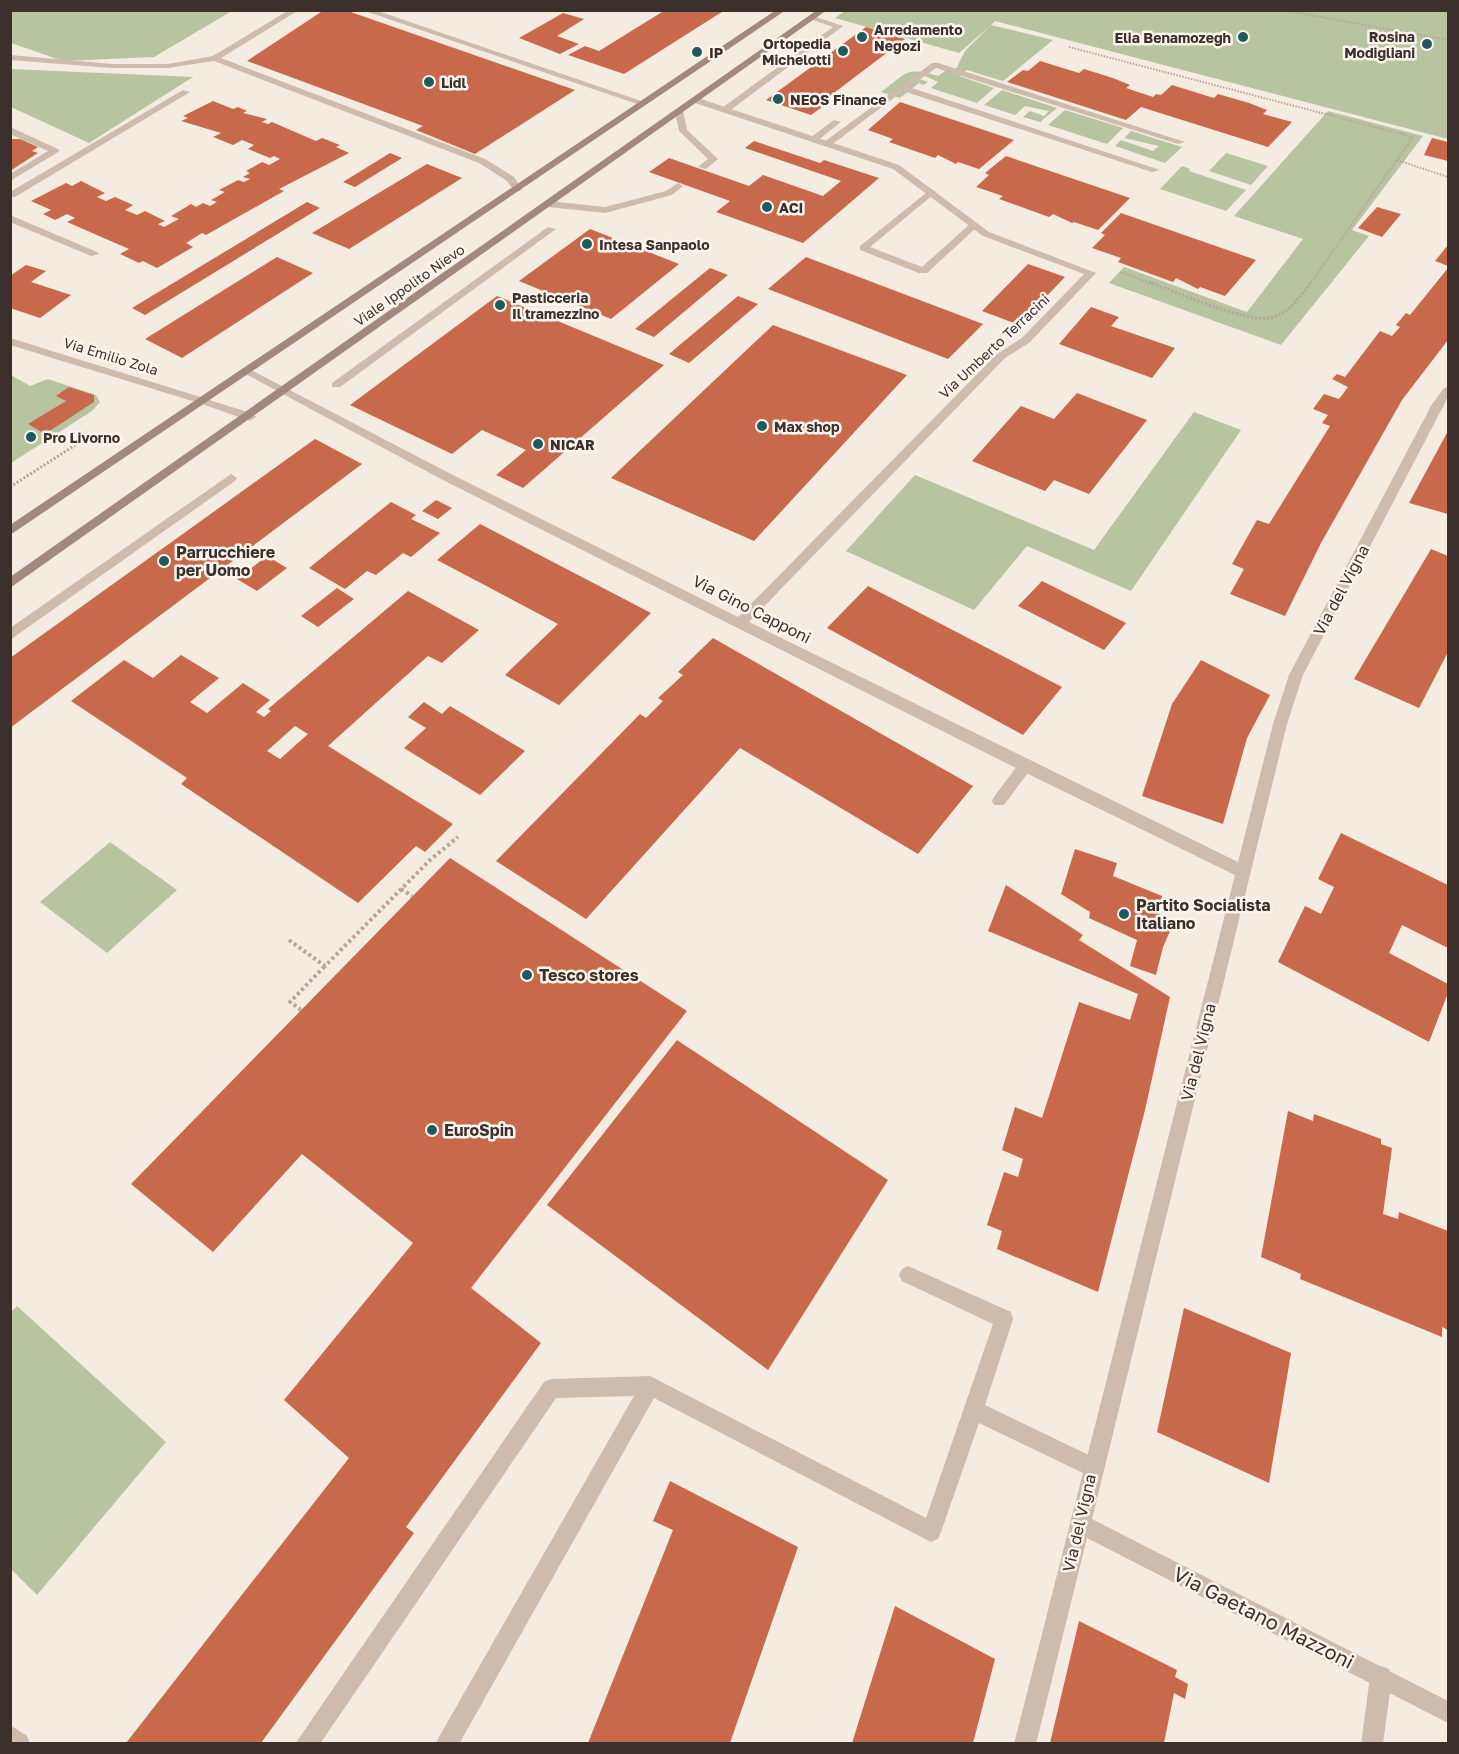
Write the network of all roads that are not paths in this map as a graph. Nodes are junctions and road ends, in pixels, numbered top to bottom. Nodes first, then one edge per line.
1 (295, 10) edge
2 (366, 10) edge
3 (782, 10) edge
4 (824, 10) edge
5 (813, 17) junction
6 (10, 57) edge
7 (215, 58) junction
8 (902, 88) junction
9 (186, 92) dead end
10 (696, 100) junction
11 (643, 103) junction
12 (725, 110) junction
13 (679, 111) junction
14 (837, 122) dead end
15 (10, 130) edge
16 (814, 139) junction
17 (1181, 142) dead end
18 (826, 144) junction
19 (703, 167) dead end
20 (1155, 170) dead end
21 (10, 178) edge
22 (678, 186) dead end
23 (518, 189) junction
24 (931, 192) junction
25 (11, 195) edge
26 (549, 204) junction
27 (10, 218) edge
28 (974, 225) junction
29 (551, 229) dead end
30 (94, 254) dead end
31 (10, 341) edge
32 (247, 372) junction
33 (336, 385) dead end
34 (1449, 390) edge
35 (284, 392) junction
36 (203, 401) junction
37 (250, 417) junction
38 (231, 478) dead end
39 (10, 531) edge
40 (10, 584) edge
41 (740, 623) junction
42 (10, 635) edge
43 (1025, 766) junction
44 (999, 801) dead end
45 (1244, 872) junction
46 (908, 1275) dead end
47 (650, 1386) junction
48 (974, 1410) junction
49 (1092, 1467) junction
50 (1079, 1522) junction
51 (1381, 1677) junction
52 (1449, 1712) edge
53 (10, 1736) edge
54 (19, 1743) edge
55 (306, 1743) edge
56 (447, 1743) edge
57 (1025, 1743) edge
58 (1372, 1743) edge

1 - 7 street
2 - 11 street
3 - 11 main road, Viale Ippolito Nievo
4 - 5 main road, Viale Ippolito Nievo
5 - 10 main road, Viale Ippolito Nievo
5 - 12 street
6 - 7 street
7 - 23 street
8 - 17 street
8 - 18 street
8 - 20 street
9 - 25 street
10 - 12 street, Via Umberto Terracini
10 - 13 main road, Viale Ippolito Nievo
11 - 23 main road, Viale Ippolito Nievo
12 - 16 street, Via Umberto Terracini
13 - 19 street
13 - 26 main road, Viale Ippolito Nievo
14 - 16 street
15 - 21 street
16 - 18 street, Via Umberto Terracini
18 - 24 street, Via Umberto Terracini
22 - 26 street
23 - 32 main road, Viale Ippolito Nievo
24 - 28 street, Via Umberto Terracini
24 - 28 street
26 - 35 main road, Viale Ippolito Nievo
27 - 30 street
28 - 41 street, Via Umberto Terracini
29 - 33 street
31 - 36 street, Via Emilio Zola
32 - 35 street, Via Gino Capponi
32 - 36 main road, Viale Ippolito Nievo
34 - 45 street, Via del Vigna
35 - 37 main road, Viale Ippolito Nievo
35 - 41 street, Via Gino Capponi
36 - 37 street, Via Emilio Zola
36 - 39 main road, Viale Ippolito Nievo
37 - 40 main road, Viale Ippolito Nievo
38 - 42 street
41 - 43 street, Via Gino Capponi
43 - 44 street
43 - 45 street, Via Gino Capponi
45 - 49 street, Via del Vigna
46 - 48 street
47 - 48 street
47 - 55 street
47 - 56 street
48 - 49 street
49 - 50 street, Via del Vigna
50 - 51 street, Via Gaetano Mazzoni
50 - 57 street, Via del Vigna
51 - 52 street, Via Gaetano Mazzoni
51 - 58 street
53 - 54 street

